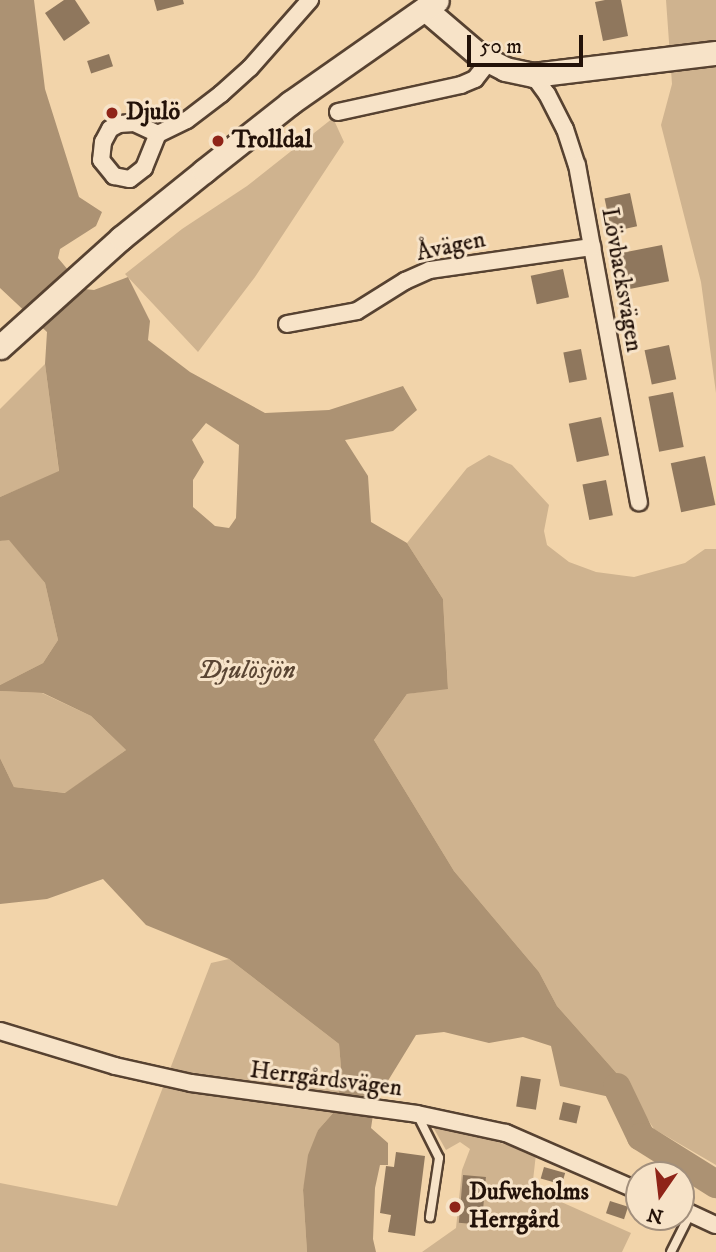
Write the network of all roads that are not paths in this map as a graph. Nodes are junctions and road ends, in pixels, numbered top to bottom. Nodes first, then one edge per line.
1 (310, 0) edge
2 (426, 3) edge
3 (716, 53) edge
4 (489, 61) junction
5 (533, 75) junction
6 (338, 112) dead end
7 (158, 134) dead end
8 (592, 247) junction
9 (287, 324) dead end
10 (0, 347) edge
11 (639, 502) dead end
12 (0, 1031) edge
13 (417, 1114) junction
14 (625, 1185) edge
15 (695, 1216) edge
16 (430, 1217) dead end
17 (716, 1225) edge
18 (679, 1231) edge
19 (671, 1252) edge

1 - 7 street
2 - 4 main road
2 - 10 main road
3 - 5 main road
4 - 5 main road
4 - 6 street
5 - 8 street, Lövbacksvägen
8 - 9 street, Åvägen
8 - 11 street, Lövbacksvägen
12 - 13 street, Herrgårdsvägen
13 - 14 street, Herrgårdsvägen
13 - 16 lane
15 - 17 street
18 - 19 lane

